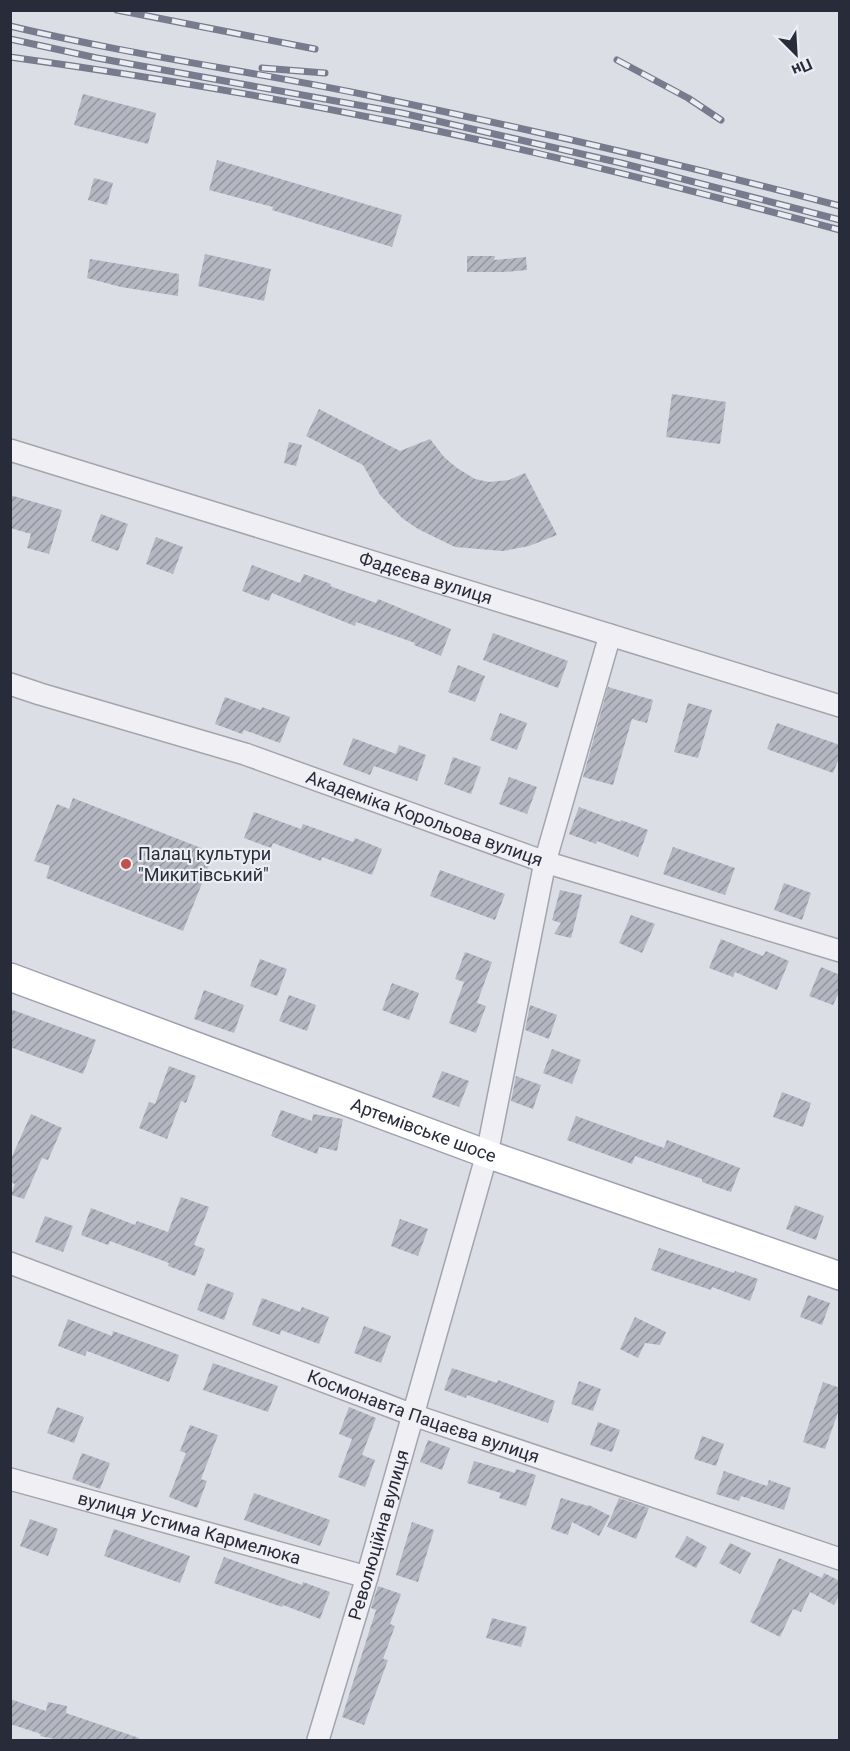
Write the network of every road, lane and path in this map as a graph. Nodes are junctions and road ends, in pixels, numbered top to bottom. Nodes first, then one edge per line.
1 (10, 450) edge
2 (610, 635) junction
3 (10, 684) edge
4 (840, 706) edge
5 (545, 862) junction
6 (840, 951) edge
7 (10, 977) edge
8 (487, 1154) junction
9 (10, 1263) edge
10 (840, 1276) edge
11 (413, 1415) junction
12 (10, 1479) edge
13 (840, 1559) edge
14 (367, 1577) junction
15 (318, 1740) edge

1 - 2 street, Фадєєва вулиця
2 - 4 street, Фадєєва вулиця
2 - 5 street, Революційна вулиця
3 - 5 street, Академіка Корольова вулиця
5 - 6 street, Академіка Корольова вулиця
5 - 8 street, Революційна вулиця
7 - 8 main road, Артемівське шосе
8 - 10 main road, Артемівське шосе
8 - 11 street, Революційна вулиця
9 - 11 street, Космонавта Пацаєва вулиця
11 - 13 street, Космонавта Пацаєва вулиця
11 - 14 street, Революційна вулиця
12 - 14 street, вулиця Устима Кармелюка
14 - 15 street, Революційна вулиця

